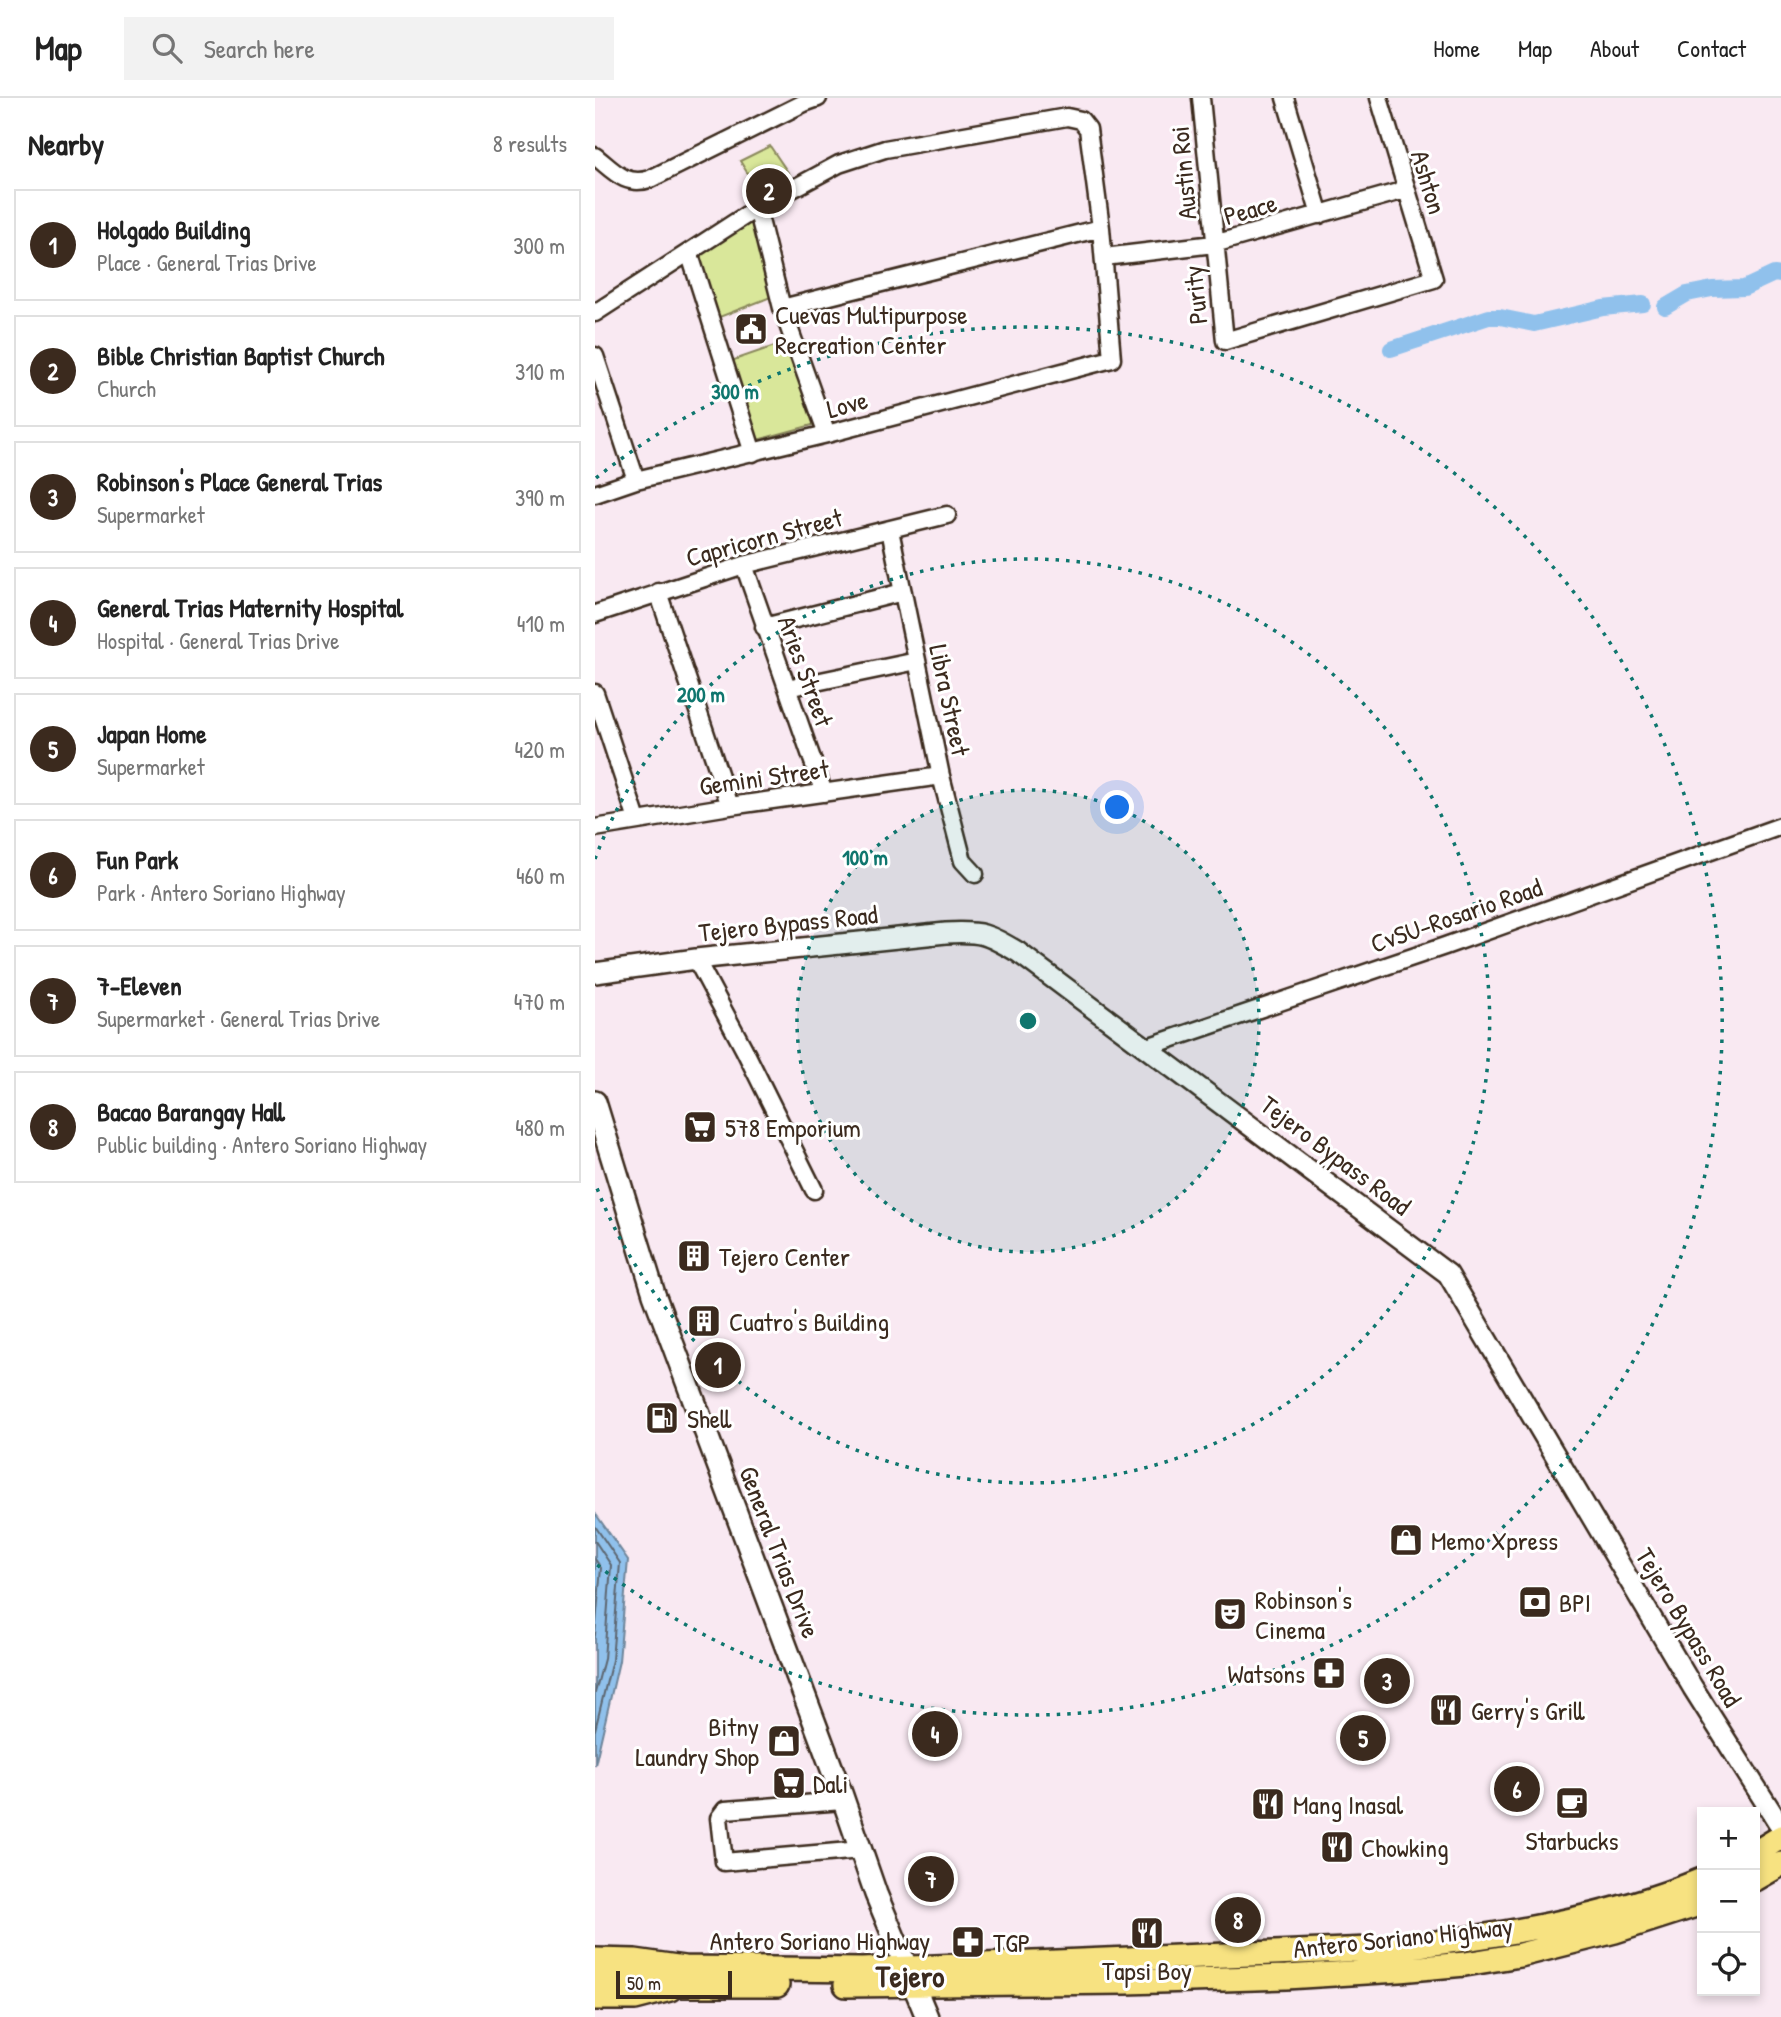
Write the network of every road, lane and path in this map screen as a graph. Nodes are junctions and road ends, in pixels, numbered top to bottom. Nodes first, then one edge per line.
1 (818, 98) edge
2 (1201, 98) edge
3 (1285, 98) edge
4 (1379, 98) edge
5 (595, 156) edge
6 (1405, 190) junction
7 (757, 208) junction
8 (1320, 215) junction
9 (1101, 228) junction
10 (1214, 244) junction
11 (689, 252) junction
12 (1104, 257) junction
13 (782, 308) junction
14 (595, 313) edge
15 (1225, 341) joint
16 (595, 356) edge
17 (827, 434) junction
18 (753, 453) junction
19 (636, 480) junction
20 (595, 494) edge
21 (947, 515) dead end
22 (890, 530) junction
23 (744, 565) junction
24 (658, 592) junction
25 (903, 592) junction
26 (595, 614) edge
27 (764, 627) junction
28 (917, 661) junction
29 (787, 688) junction
30 (595, 693) edge
31 (941, 776) junction
32 (824, 793) junction
33 (730, 806) junction
34 (637, 820) junction
35 (1781, 826) edge
36 (595, 828) edge
37 (975, 874) dead end
38 (696, 959) junction
39 (595, 973) edge
40 (1147, 1047) junction
41 (595, 1102) edge
42 (814, 1190) dead end
43 (843, 1801) junction
44 (1781, 1827) edge
45 (1781, 1837) edge
46 (860, 1850) junction
47 (1760, 1850) edge
48 (1781, 1864) edge
49 (1760, 1876) edge
50 (1697, 1882) edge
51 (1697, 1905) edge
52 (595, 1960) edge
53 (635, 1973) junction
54 (684, 1977) junction
55 (910, 1977) junction
56 (595, 1979) edge
57 (595, 1998) edge
58 (927, 2017) edge

1 - 5 street
2 - 10 street, Austin Roi
3 - 8 street
4 - 6 street, Ashton
6 - 8 street, Peace
6 - 15 street, Ashton
7 - 9 street
7 - 11 street
7 - 13 street
8 - 10 street, Peace
9 - 12 street
9 - 13 street
10 - 12 street, Peace
10 - 15 street, Purity
11 - 14 street
11 - 18 street
12 - 17 street, Love
13 - 17 street
16 - 19 street
17 - 18 street, Love
18 - 19 street, Love
19 - 20 street, Love
21 - 22 street, Capricorn Street
22 - 23 street, Capricorn Street
22 - 25 street, Libra Street
23 - 24 street, Capricorn Street
23 - 27 street, Aries Street
24 - 26 street, Capricorn Street
24 - 33 street
25 - 27 street
25 - 28 street, Libra Street
27 - 29 street, Aries Street
28 - 29 street
28 - 31 street, Libra Street
29 - 32 street, Aries Street
30 - 34 street
31 - 32 street, Gemini Street
31 - 37 street, Libra Street
32 - 33 street, Gemini Street
33 - 34 street, Gemini Street
34 - 36 street, Gemini Street
35 - 40 street, CvSU–Rosario Road
38 - 39 street, Tejero Bypass Road
38 - 40 street, Tejero Bypass Road
38 - 42 street
40 - 44 street, Tejero Bypass Road
41 - 43 main road, General Trias Drive
43 - 46 main road, General Trias Drive
43 - 46 street
45 - 47 main road
46 - 55 main road, General Trias Drive
48 - 49 main road
50 - 55 main road, Antero Soriano Highway
51 - 55 main road, Antero Soriano Highway
52 - 53 main road, Antero Soriano Highway
53 - 54 main road, Antero Soriano Highway
53 - 56 main road, Antero Soriano Highway
54 - 55 main road, Antero Soriano Highway
54 - 57 main road, Antero Soriano Highway
55 - 58 main road, General Trias Drive

